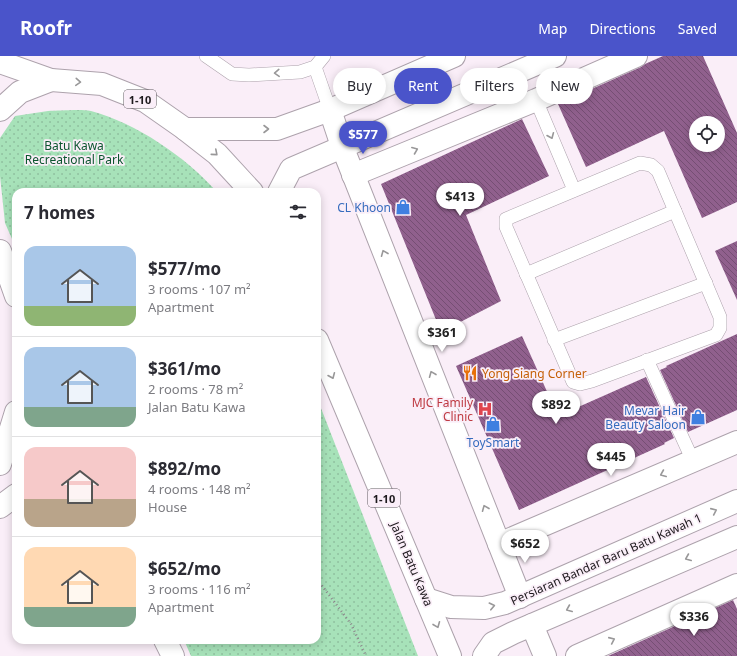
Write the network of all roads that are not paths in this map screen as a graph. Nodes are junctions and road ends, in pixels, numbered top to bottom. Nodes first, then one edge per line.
1 (206, 56) edge
2 (324, 56) edge
3 (454, 56) edge
4 (555, 56) edge
5 (636, 56) edge
6 (0, 62) edge
7 (315, 66) junction
8 (593, 75) edge
9 (51, 80) junction
10 (536, 100) edge
11 (538, 104) edge
12 (0, 110) edge
13 (330, 110) junction
14 (185, 129) junction
15 (342, 146) junction
16 (353, 175) junction
17 (248, 188) edge
18 (281, 188) edge
19 (574, 190) junction
20 (675, 212) junction
21 (0, 251) edge
22 (526, 274) junction
23 (706, 283) junction
24 (12, 285) edge
25 (554, 340) junction
26 (321, 349) edge
27 (647, 360) junction
28 (12, 425) edge
29 (737, 442) edge
30 (693, 461) junction
31 (0, 464) edge
32 (12, 498) edge
33 (737, 501) edge
34 (0, 507) edge
35 (737, 537) edge
36 (499, 544) junction
37 (737, 585) edge
38 (520, 597) junction
39 (426, 598) junction
40 (532, 625) junction
41 (168, 644) edge
42 (173, 656) edge
43 (450, 656) edge
44 (484, 656) edge
45 (545, 656) edge
46 (577, 656) edge

7 -> 1 lane
2 - 7 lane
3 - 13 main road
4 - 15 main road
5 - 8 main road
6 - 9 main road, 1-10
7 - 13 lane
9 - 12 main road
9 -> 14 main road, 1-10
16 -> 10 main road
11 -> 19 lane
14 -> 13 main road
13 - 15 main road
14 -> 17 main road, 1-10
15 - 16 main road
15 - 18 main road
36 -> 16 main road
19 - 20 lane
19 - 22 lane
20 - 22 lane
20 - 23 lane
21 - 24 main road
22 - 25 lane
23 - 25 lane
23 - 27 lane
25 - 27 lane
26 -> 39 main road, Jalan Batu Kawa / 1-10
27 - 30 lane
28 - 31 main road
29 - 30 main road
30 -> 36 main road
32 - 34 main road
38 -> 33 main road, Persiaran Bandar Baru Batu Kawah 1
35 -> 40 main road
36 - 38 main road
46 -> 37 main road
39 -> 38 main road, Persiaran Bandar Baru Batu Kawah 1
39 -> 43 main road, Jalan Batu Kawa / 1-10
40 - 44 main road
40 - 45 main road
41 - 42 main road

